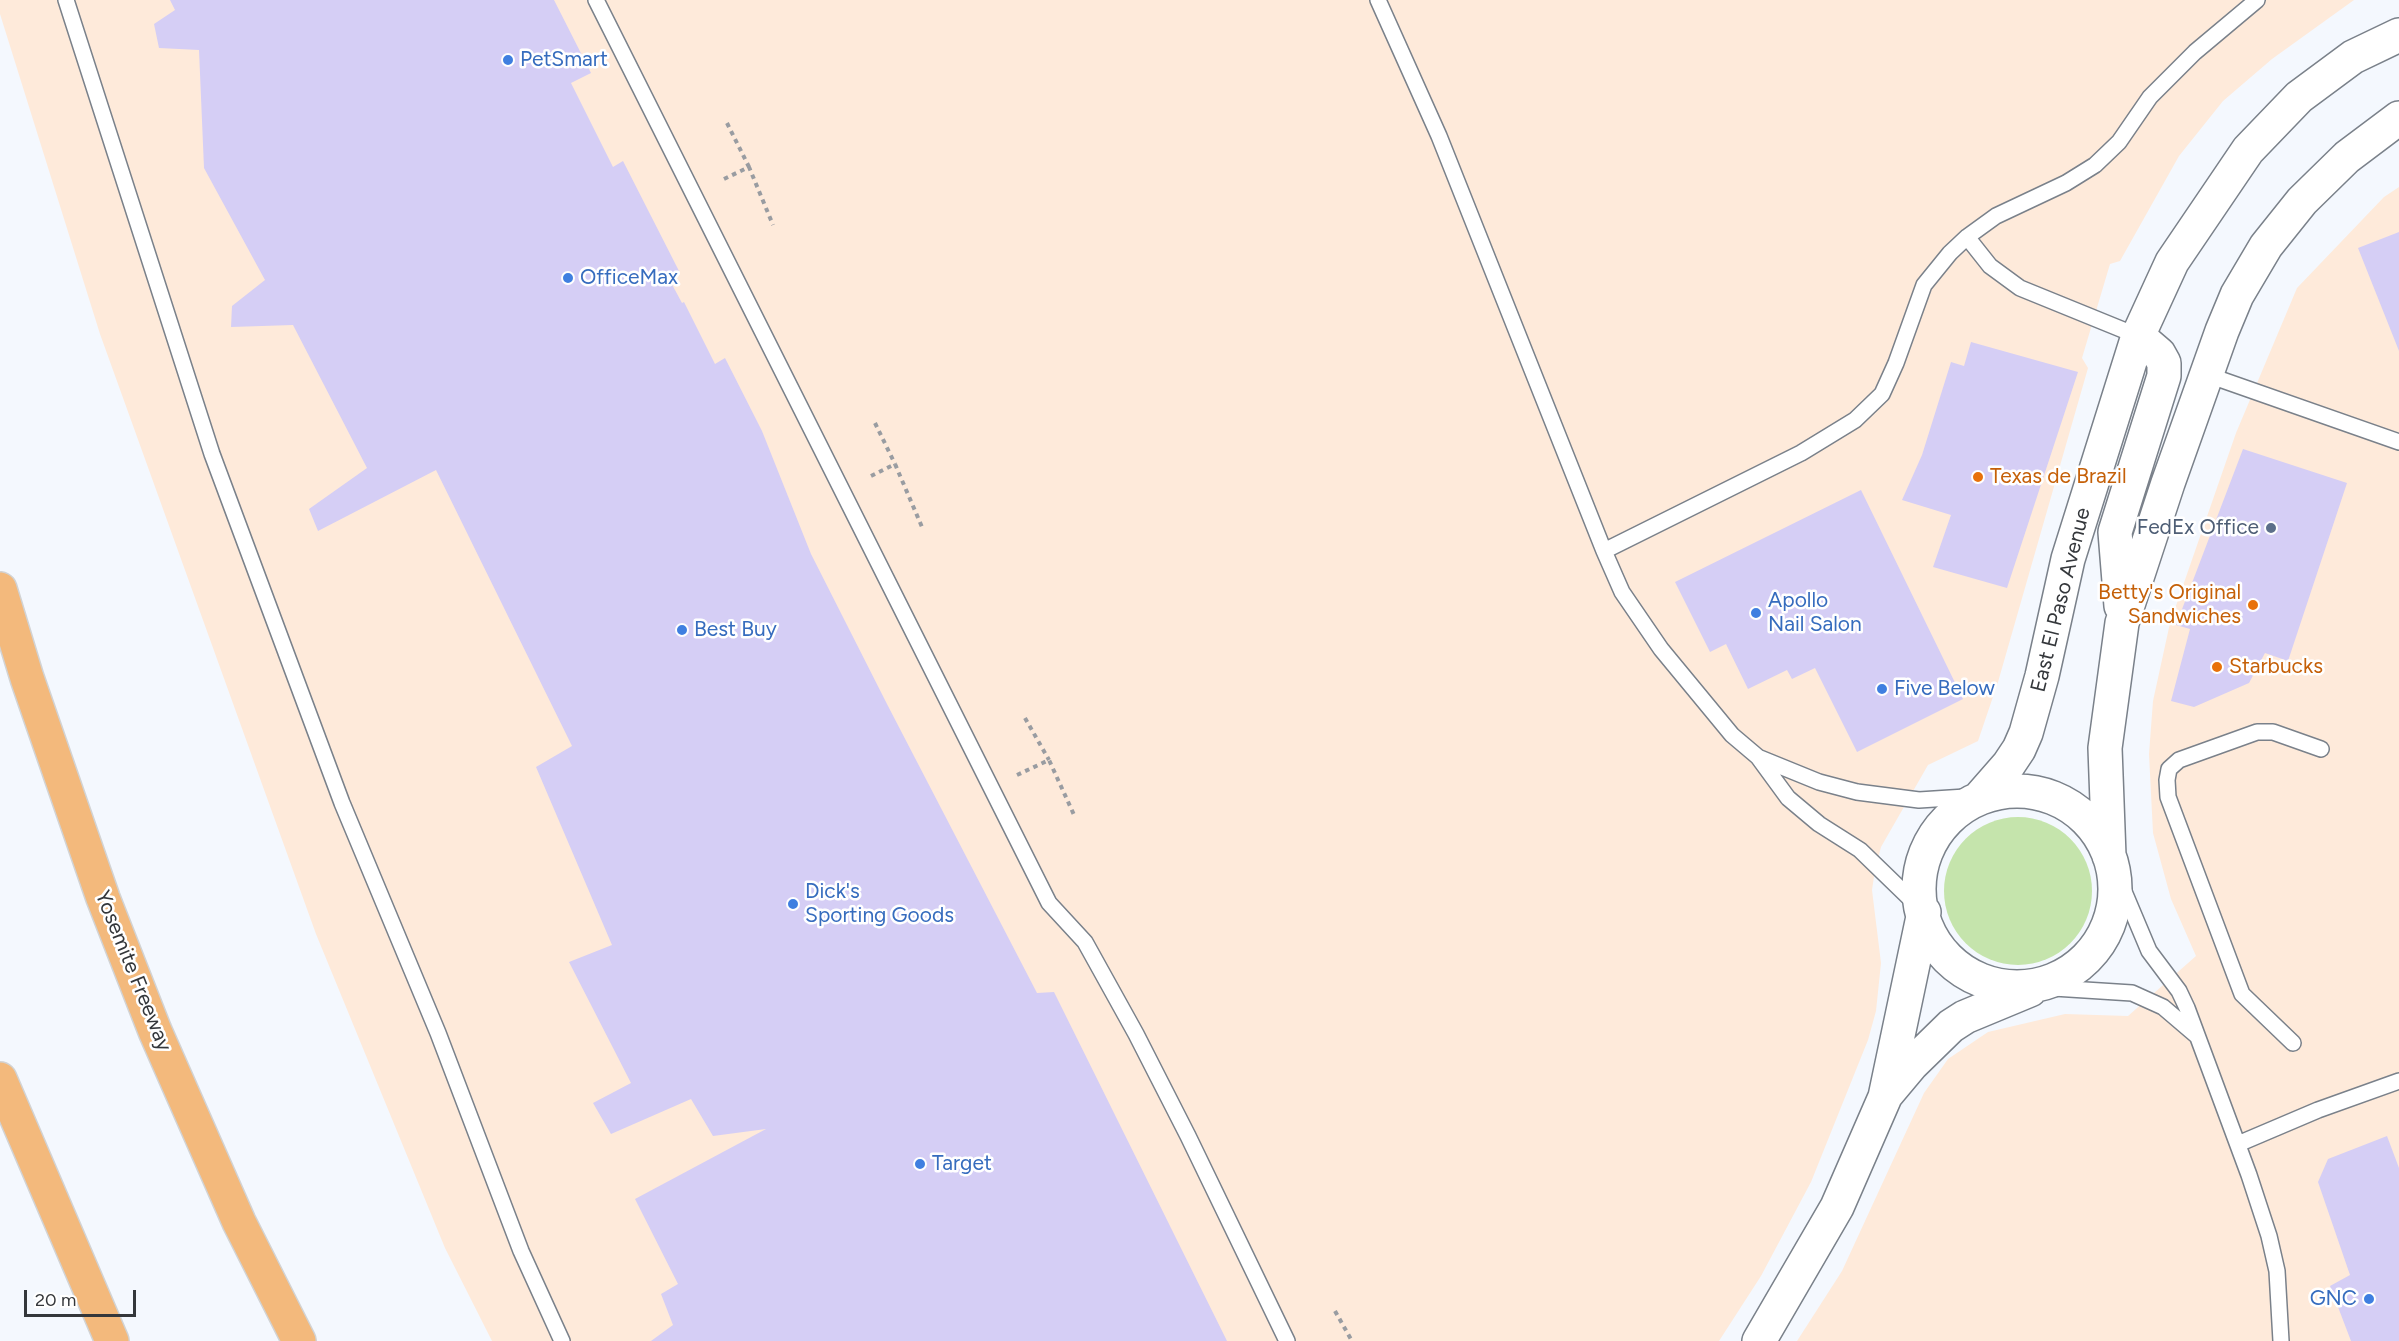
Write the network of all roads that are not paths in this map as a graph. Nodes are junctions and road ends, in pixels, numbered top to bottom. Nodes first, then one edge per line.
1 (66, 0) edge
2 (596, 0) edge
3 (1377, 0) edge
4 (2258, 0) edge
5 (2399, 34) edge
6 (2399, 118) edge
7 (1967, 237) junction
8 (2138, 336) junction
9 (2208, 375) junction
10 (2399, 442) edge
11 (1604, 550) junction
12 (0, 589) edge
13 (2122, 623) junction
14 (2321, 749) dead end
15 (1758, 757) junction
16 (1981, 796) junction
17 (2109, 856) junction
18 (1924, 912) junction
19 (2038, 987) junction
20 (2199, 1038) junction
21 (2293, 1043) dead end
22 (0, 1079) edge
23 (2399, 1081) edge
24 (1885, 1096) junction
25 (2238, 1143) junction
26 (112, 1341) edge
27 (299, 1341) edge
28 (562, 1341) edge
29 (1287, 1341) edge
30 (1759, 1341) edge
31 (2281, 1341) edge

1 - 28 lane
2 - 29 lane
3 - 11 lane
4 - 7 lane
5 - 8 street, East El Paso Avenue
6 - 9 street
7 - 8 lane
7 - 11 lane
8 - 13 street
8 - 16 street, East El Paso Avenue
9 - 10 lane
9 - 13 street
11 - 15 lane
12 - 27 highway, Yosemite Freeway
13 - 17 street
14 - 21 lane
15 - 16 lane
15 - 18 lane
16 - 17 street
16 - 18 street
17 - 19 street
17 - 20 lane
18 - 19 street
18 - 24 street
19 - 20 lane
19 - 24 street
20 - 25 lane
22 - 26 highway
23 - 25 lane
24 - 30 street
25 - 31 lane

